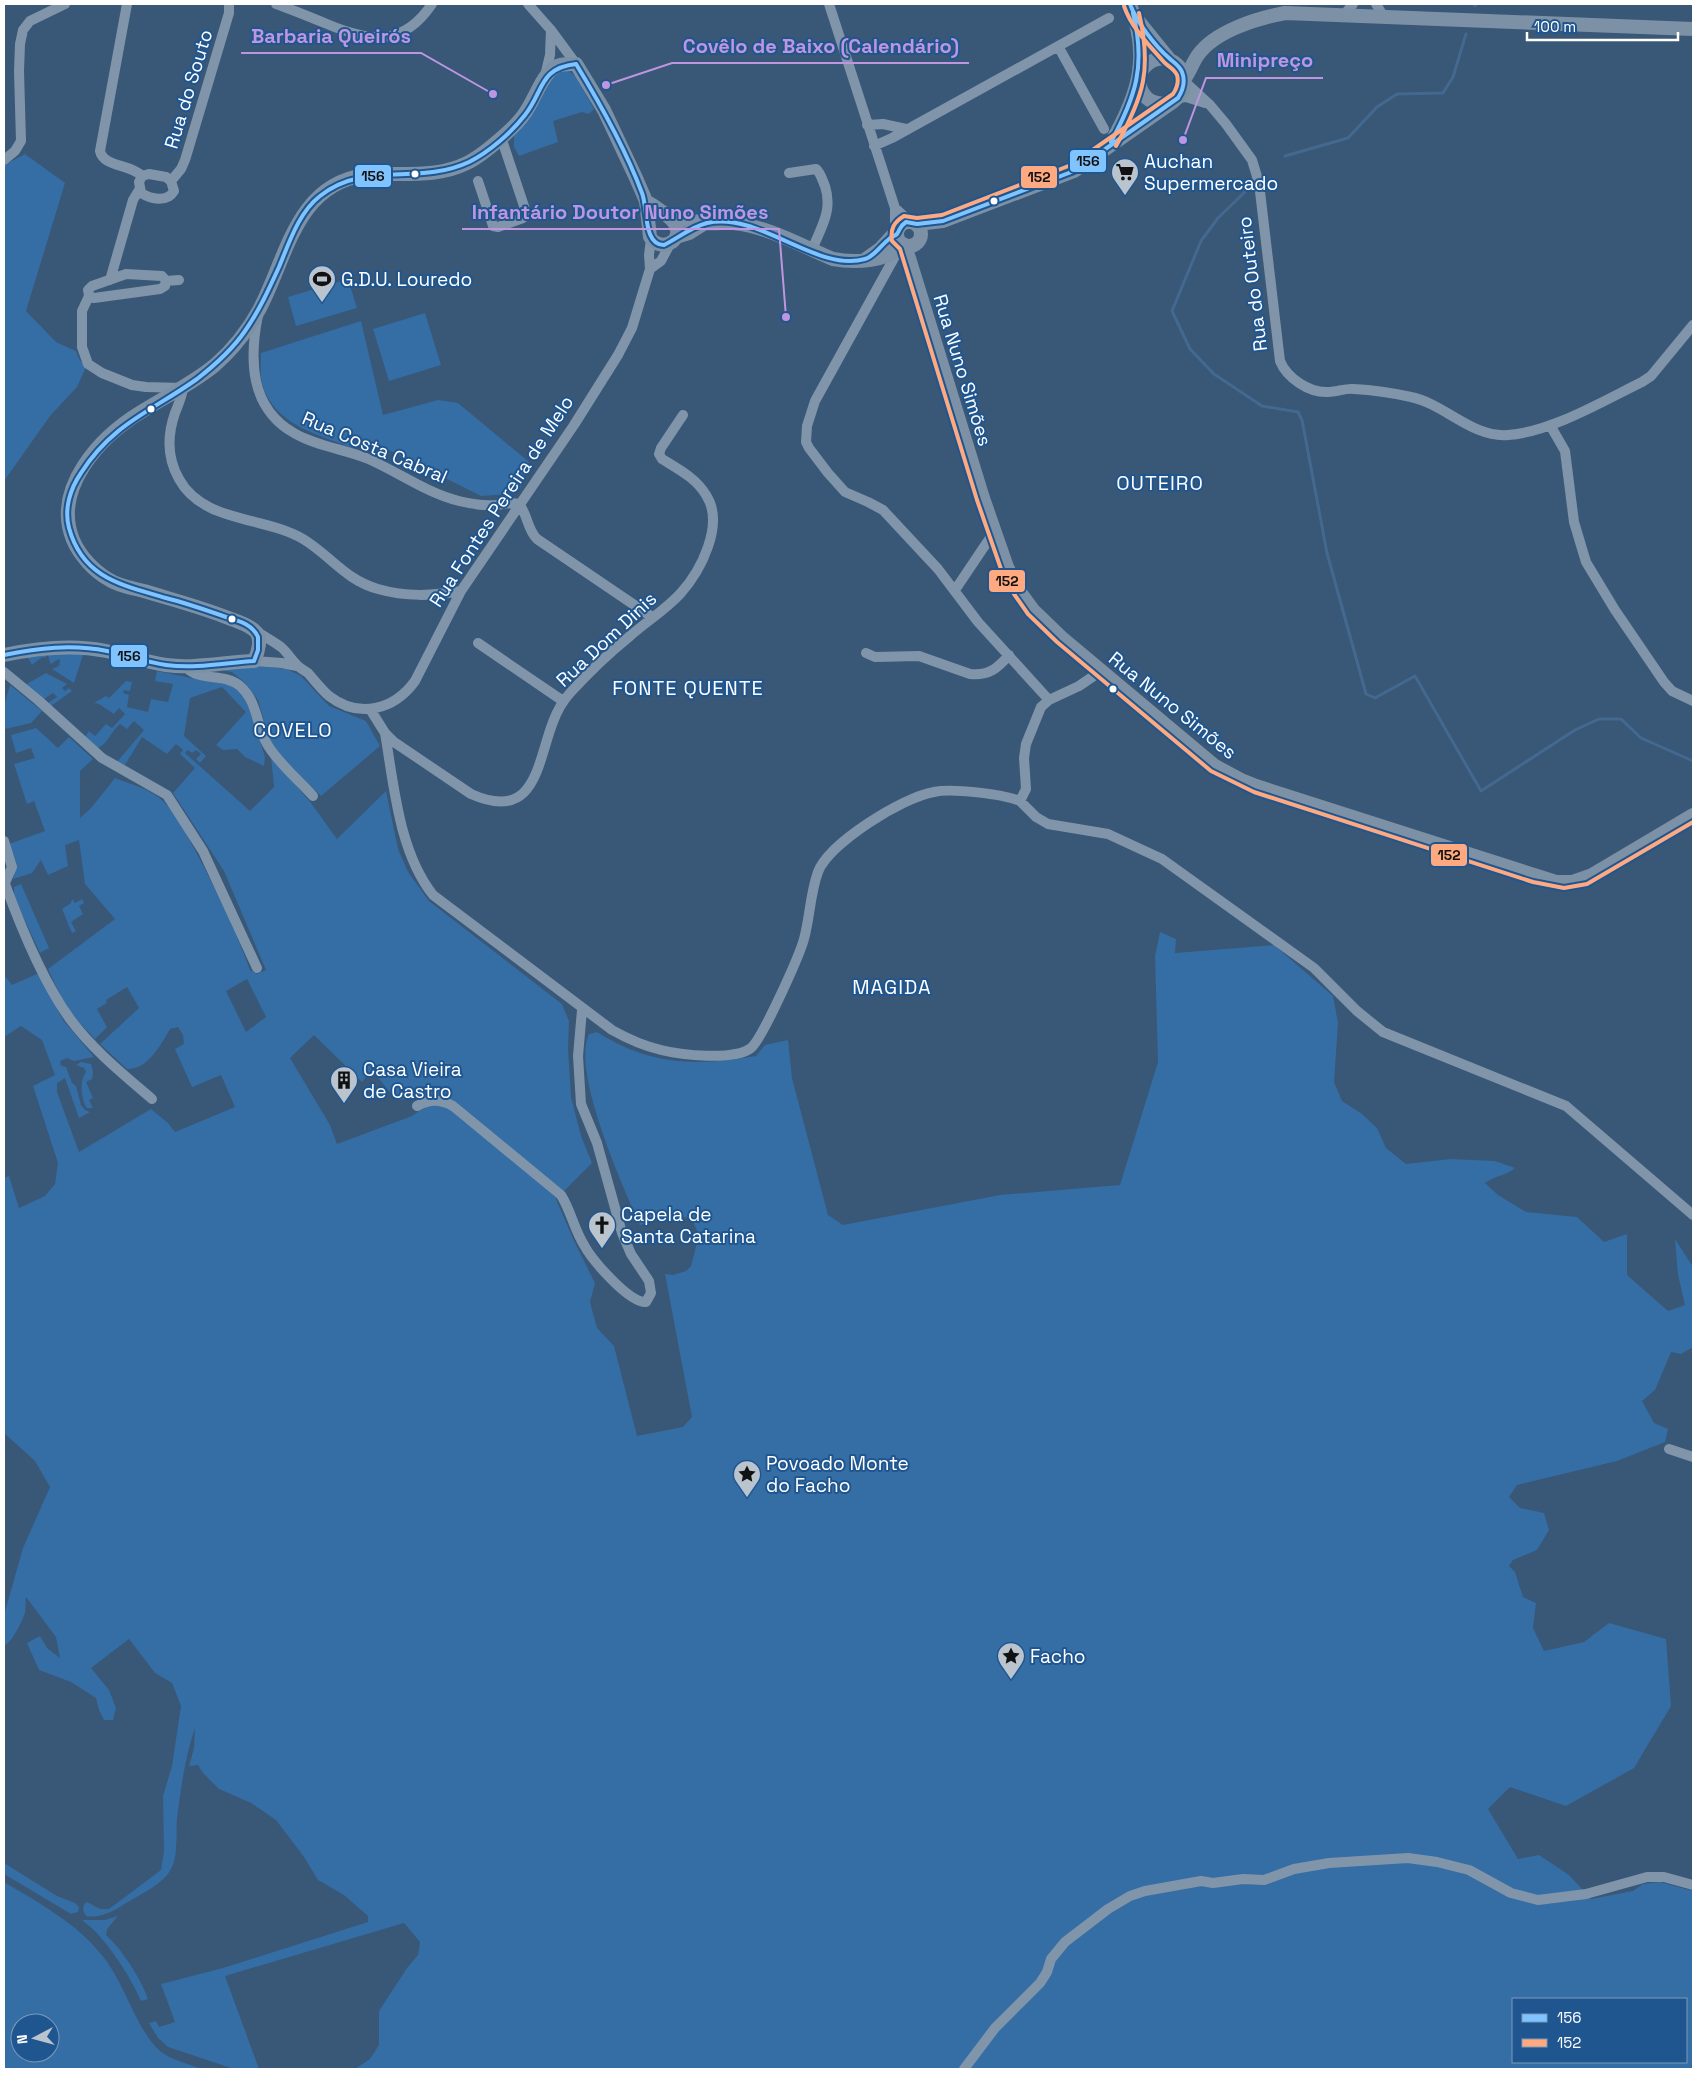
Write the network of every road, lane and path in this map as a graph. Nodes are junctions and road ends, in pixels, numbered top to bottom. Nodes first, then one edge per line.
1 (65, 4) edge
2 (127, 4) edge
3 (230, 4) edge
4 (276, 4) edge
5 (432, 4) edge
6 (528, 4) edge
7 (829, 4) edge
8 (1376, 4) edge
9 (1134, 8) edge
10 (1292, 8) edge
11 (1348, 9) edge
12 (1384, 16) junction
13 (1109, 18) dead end
14 (1693, 29) edge
15 (550, 30) junction
16 (1058, 46) junction
17 (1199, 53) junction
18 (1171, 60) junction
19 (576, 64) junction
20 (545, 77) junction
21 (1139, 78) junction
22 (1185, 80) junction
23 (1174, 101) junction
24 (1210, 105) junction
25 (867, 125) junction
26 (906, 129) junction
27 (1104, 130) dead end
28 (501, 137) junction
29 (874, 146) junction
30 (1109, 146) junction
31 (4, 160) edge
32 (789, 172) dead end
33 (142, 176) junction
34 (172, 181) junction
35 (478, 181) dead end
36 (139, 190) junction
37 (646, 201) junction
38 (670, 219) junction
39 (705, 224) junction
40 (650, 232) junction
41 (673, 240) junction
42 (904, 240) junction
43 (812, 250) junction
44 (865, 259) junction
45 (912, 268) junction
46 (650, 269) junction
47 (109, 280) junction
48 (179, 280) dead end
49 (166, 281) junction
50 (110, 295) junction
51 (89, 296) junction
52 (259, 310) junction
53 (1693, 325) edge
54 (183, 388) junction
55 (683, 415) dead end
56 (1550, 425) junction
57 (519, 504) junction
58 (994, 532) junction
59 (955, 590) junction
60 (461, 591) junction
61 (652, 618) junction
62 (255, 630) junction
63 (478, 643) dead end
64 (866, 653) dead end
65 (4, 655) edge
66 (1009, 655) junction
67 (254, 661) junction
68 (185, 666) junction
69 (297, 666) junction
70 (1101, 671) junction
71 (4, 672) edge
72 (1049, 700) junction
73 (564, 701) junction
74 (1693, 702) edge
75 (370, 710) junction
76 (385, 733) junction
77 (313, 796) dead end
78 (1020, 801) junction
79 (1693, 814) edge
80 (4, 841) edge
81 (4, 885) edge
82 (257, 968) dead end
83 (582, 1010) junction
84 (152, 1099) dead end
85 (417, 1106) dead end
86 (1693, 1215) edge
87 (1669, 1449) dead end
88 (1693, 1457) edge
89 (1693, 1885) edge
90 (964, 2069) edge

1 - 31 street
2 - 33 street
3 - 34 street, Rua do Souto
4 - 5 street
6 - 15 street, Rua Fontes Pereira de Melo
7 - 25 street
8 - 12 street
9 - 18 street
9 - 21 street
10 - 11 street
10 - 17 street
11 - 12 street
12 - 14 street
13 - 16 street
15 - 19 street, Rua Fontes Pereira de Melo
15 - 20 street
16 - 26 street
16 - 27 street
17 - 18 street
17 - 22 street
18 - 21 street
18 - 22 street
19 - 20 street
19 - 37 street, Rua Fontes Pereira de Melo
20 - 28 street
21 - 23 street
21 - 30 street
22 - 23 street
22 - 24 street, Rua do Outeiro
23 - 24 street
23 - 30 street
24 - 56 street, Rua do Outeiro
25 - 26 street
25 - 29 street
26 - 29 street
28 - 35 street
28 - 52 street
29 - 42 street
30 - 42 street
32 - 43 street
33 - 34 street
33 - 36 street
34 - 36 street, Rua do Souto
36 - 47 street
37 - 38 street, Rua Fontes Pereira de Melo
37 - 40 street, Rua Fontes Pereira de Melo
38 - 39 street
38 - 40 street
38 - 41 street
39 - 41 street
39 - 43 street
40 - 41 street
40 - 46 street, Rua Fontes Pereira de Melo
41 - 46 street, Rua Fontes Pereira de Melo
42 - 44 street
42 - 44 street
42 - 45 street
42 - 45 street, Rua Nuno Simões
42 - 59 street
43 - 44 street
45 - 58 street, Rua Nuno Simões
46 - 57 street, Rua Fontes Pereira de Melo
47 - 49 street
47 - 50 street
47 - 51 street
48 - 49 street
49 - 50 street
50 - 51 street
51 - 54 street
52 - 54 street
52 - 57 street, Rua Costa Cabral
53 - 56 street, Rua do Outeiro
54 - 60 street
54 - 62 street
55 - 61 street, Rua Dom Dinis
56 - 74 street
57 - 60 street, Rua Fontes Pereira de Melo
57 - 61 street
58 - 59 street
58 - 70 street, Rua Nuno Simões
59 - 66 street
60 - 75 street, Rua Fontes Pereira de Melo
61 - 73 street, Rua Dom Dinis
62 - 67 street
62 - 69 street
63 - 73 street
64 - 66 street
65 - 68 street
66 - 72 street
67 - 68 street
67 - 69 street
68 - 77 street
69 - 75 street
70 - 72 street
70 - 79 street, Rua Nuno Simões
71 - 82 street
72 - 78 street
73 - 76 street, Rua Dom Dinis
75 - 76 street, Rua Dom Dinis
76 - 83 street
78 - 83 street
78 - 86 street
80 - 81 street
81 - 84 street
83 - 85 street
87 - 88 street
89 - 90 street

